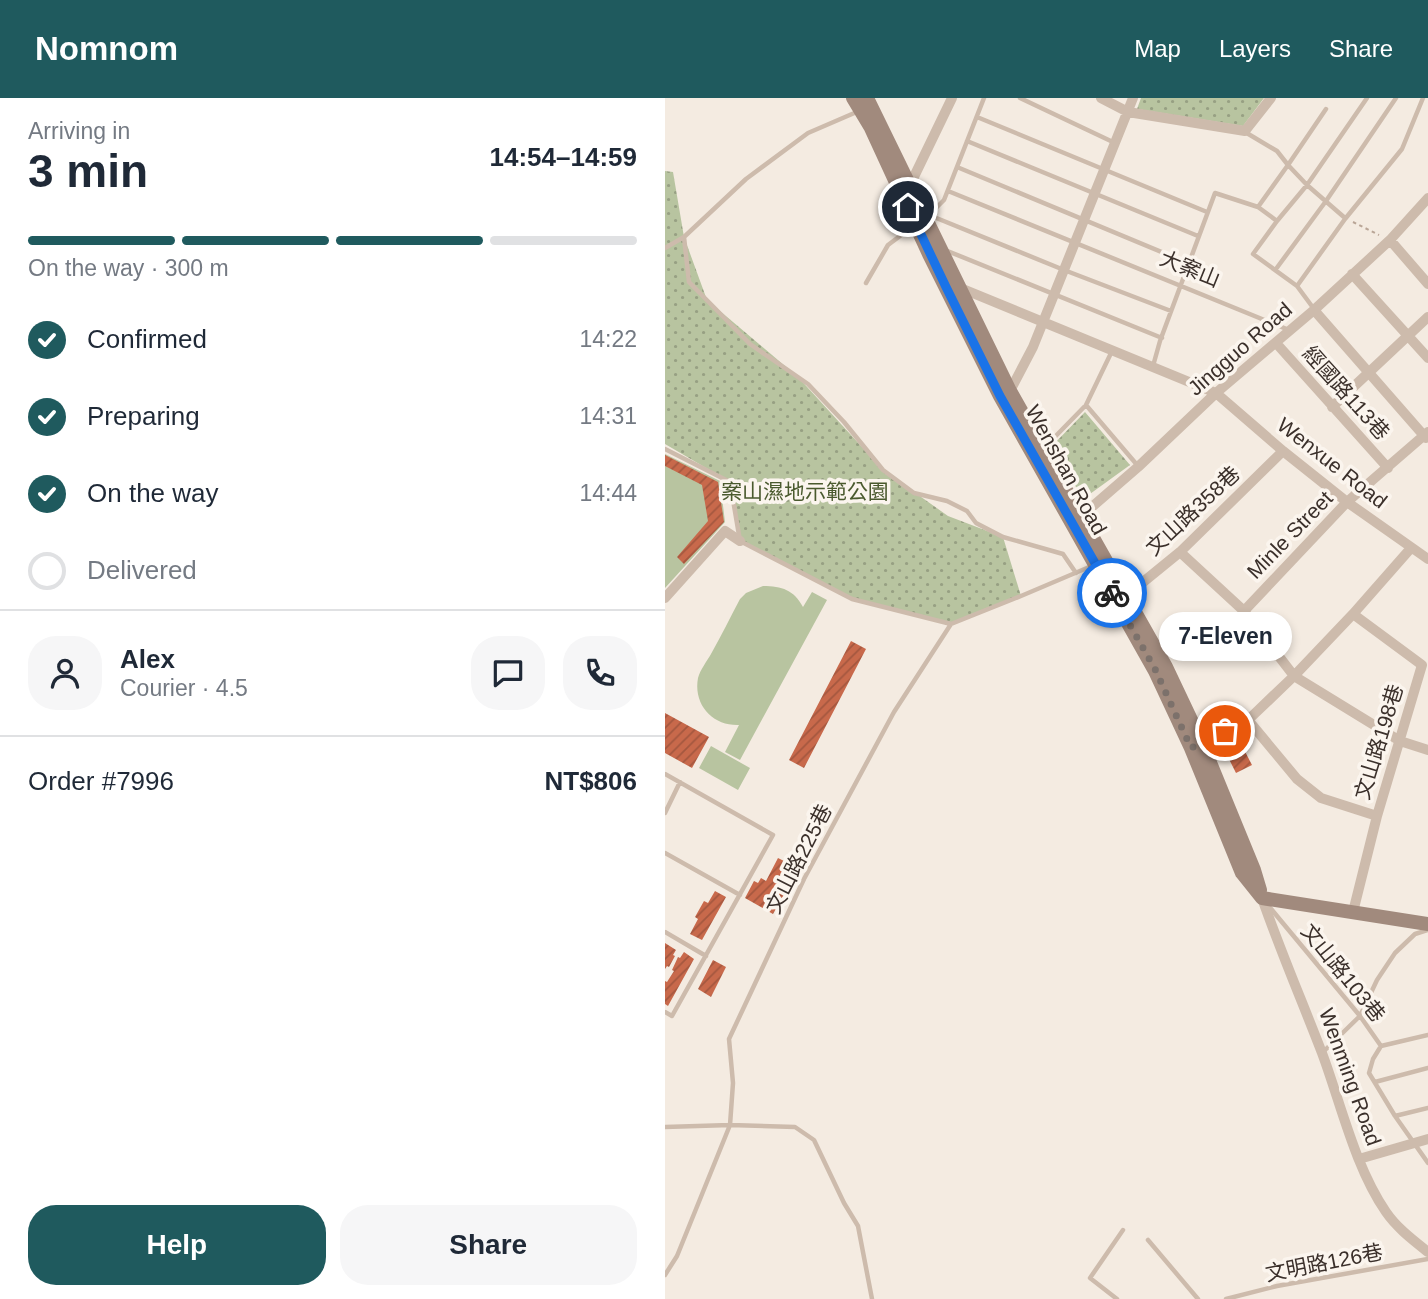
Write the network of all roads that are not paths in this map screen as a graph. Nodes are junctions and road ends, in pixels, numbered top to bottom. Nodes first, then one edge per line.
1 (952, 98) edge
2 (984, 98) edge
3 (1020, 98) edge
4 (1101, 98) edge
5 (1133, 98) edge
6 (1271, 98) edge
7 (1367, 98) edge
8 (1397, 98) edge
9 (1403, 98) edge
10 (1423, 98) edge
11 (860, 102) edge
12 (1326, 108) dead end
13 (1128, 112) junction
14 (977, 117) junction
15 (1245, 131) junction
16 (967, 141) junction
17 (1116, 143) junction
18 (1288, 165) junction
19 (957, 167) junction
20 (1105, 170) junction
21 (910, 185) junction
22 (1307, 185) junction
23 (948, 191) junction
24 (1095, 193) junction
25 (1428, 198) edge
26 (1326, 201) junction
27 (1258, 207) junction
28 (1207, 212) junction
29 (923, 219) junction
30 (1345, 219) junction
31 (1085, 220) junction
32 (1277, 221) junction
33 (1198, 236) junction
34 (684, 237) junction
35 (1390, 240) junction
36 (1076, 242) junction
37 (665, 248) edge
38 (940, 248) junction
39 (1188, 263) junction
40 (1276, 269) junction
41 (1064, 270) junction
42 (1352, 274) junction
43 (866, 283) dead end
44 (1428, 284) edge
45 (1297, 286) junction
46 (958, 287) junction
47 (1180, 287) junction
48 (1054, 295) junction
49 (1314, 310) junction
50 (1171, 311) junction
51 (1428, 317) edge
52 (1043, 321) junction
53 (1290, 331) junction
54 (1408, 335) junction
55 (1162, 338) junction
56 (1276, 343) junction
57 (1112, 351) junction
58 (1428, 358) edge
59 (1153, 368) junction
60 (1368, 373) junction
61 (1005, 393) junction
62 (1216, 393) junction
63 (1086, 405) junction
64 (1332, 407) junction
65 (1426, 436) edge
66 (1043, 449) junction
67 (665, 450) edge
68 (1283, 451) junction
69 (1138, 467) junction
70 (1388, 468) junction
71 (1347, 502) junction
72 (1076, 520) junction
73 (740, 541) junction
74 (1411, 548) junction
75 (1180, 552) junction
76 (1428, 559) edge
77 (1095, 564) junction
78 (1076, 573) junction
79 (1126, 596) junction
80 (665, 598) edge
81 (1244, 611) junction
82 (1353, 614) junction
83 (951, 624) junction
84 (1294, 676) junction
85 (1248, 720) junction
86 (1400, 741) junction
87 (1196, 745) junction
88 (1428, 750) edge
89 (665, 774) edge
90 (680, 782) junction
91 (665, 813) edge
92 (1377, 816) junction
93 (665, 853) edge
94 (740, 895) junction
95 (1262, 898) junction
96 (1353, 912) junction
97 (1428, 924) edge
98 (1428, 930) edge
99 (665, 932) edge
100 (706, 956) junction
101 (665, 1012) edge
102 (1360, 1016) junction
103 (1428, 1035) edge
104 (1381, 1046) junction
105 (1322, 1053) junction
106 (1428, 1068) edge
107 (1375, 1082) junction
108 (1428, 1108) edge
109 (1395, 1116) junction
110 (730, 1125) junction
111 (665, 1127) edge
112 (1428, 1139) edge
113 (1415, 1142) junction
114 (1359, 1159) junction
115 (1428, 1163) edge
116 (1123, 1230) dead end
117 (1148, 1240) dead end
118 (1428, 1252) edge
119 (1428, 1259) edge
120 (665, 1275) edge
121 (872, 1299) edge
122 (1117, 1299) edge
123 (1198, 1299) edge
124 (1226, 1299) edge

1 - 21 street
2 - 14 lane
3 - 17 lane
4 - 13 street
5 - 13 street
6 - 15 street
7 - 22 lane
8 - 9 lane
8 - 26 lane
10 - 30 lane
11 - 21 main road, Wenshan Road
11 - 29 main road, Wenshan Road
11 - 34 lane
12 - 18 lane
13 - 15 street
13 - 17 street
14 - 16 lane
14 - 20 lane
15 - 18 lane
16 - 19 lane
16 - 24 lane
17 - 20 street
18 - 22 lane
18 - 27 lane
19 - 23 lane
19 - 31 lane
20 - 24 street
20 - 28 lane
21 - 29 main road, Wenshan Road
22 - 26 lane
22 - 32 lane
23 - 29 lane
23 - 36 lane, 大案山
24 - 31 street
24 - 33 lane
25 - 35 street, Jingguo Road
26 - 30 lane
26 - 40 lane
27 - 28 lane
27 - 32 lane
28 - 33 lane
29 - 38 main road, Wenshan Road
29 - 41 lane
29 - 43 lane
29 - 61 main road, Wenshan Road
30 - 45 lane
31 - 36 street
31 - 39 lane
32 - 40 lane
33 - 39 lane
34 - 37 lane
34 - 78 lane
35 - 42 street, Jingguo Road
35 - 44 street
36 - 41 street
36 - 47 lane, 大案山
38 - 46 main road, Wenshan Road
38 - 48 lane
39 - 47 lane
40 - 45 lane
41 - 48 street
41 - 50 lane
42 - 49 street, Jingguo Road
42 - 54 street
45 - 49 lane
46 - 52 street
46 - 61 main road, Wenshan Road
47 - 50 lane
47 - 53 lane, 大案山
48 - 52 street
48 - 55 lane
49 - 53 street, Jingguo Road
49 - 60 street
50 - 55 lane
51 - 54 street
52 - 57 street
52 - 61 street
53 - 56 street, Jingguo Road
54 - 58 street
54 - 60 street
55 - 59 lane
56 - 62 street, Jingguo Road
56 - 64 street, 經國路113巷
57 - 59 street
57 - 63 lane
59 - 62 street
60 - 64 street
60 - 65 street
61 - 66 main road, Wenshan Road
61 - 72 main road, Wenshan Road
62 - 68 street, Wenxue Road
62 - 69 street, Jingguo Road
63 - 66 lane
63 - 69 lane
64 - 70 street, 經國路113巷
65 - 70 street, Minle Street
66 - 72 main road, Wenshan Road
67 - 73 lane
68 - 71 street, Wenxue Road
68 - 75 street, 文山路358巷
69 - 72 street, Jingguo Road
70 - 71 street, Minle Street
71 - 74 street, Wenxue Road
71 - 81 street, Minle Street
72 - 77 main road, Wenshan Road
72 - 79 main road, Wenshan Road
73 - 80 street
73 - 83 lane
74 - 76 street, Wenxue Road
74 - 82 street
75 - 79 street, 文山路358巷
75 - 81 street
77 - 78 lane
77 - 87 main road, Wenshan Road
78 - 83 lane
79 - 87 main road, Wenshan Road
81 - 84 street
82 - 84 street
82 - 86 street, 文山路198巷
83 - 110 lane, 文山路225巷
84 - 85 street
84 - 86 street
85 - 87 street
85 - 92 street
86 - 88 street
86 - 92 street, 文山路198巷
87 - 95 main road, Wenshan Road
89 - 90 lane
90 - 91 lane
90 - 94 lane
92 - 96 street, 文山路198巷
93 - 94 lane
94 - 100 lane
95 - 96 main road
95 - 102 lane, 文山路103巷
95 - 105 street, Wenming Road
96 - 97 main road
98 - 102 lane
99 - 100 lane
100 - 101 lane
102 - 104 lane, 文山路103巷
102 - 105 lane
103 - 104 lane
104 - 107 lane, 文山路103巷
105 - 114 street, Wenming Road
106 - 107 lane
107 - 109 lane
108 - 109 lane
109 - 113 lane
110 - 111 lane
110 - 120 lane, 文山路225巷
110 - 121 lane
112 - 113 street
113 - 114 street
113 - 115 lane
114 - 118 street, Wenming Road
116 - 122 lane
117 - 123 lane
119 - 124 lane, 文明路126巷

